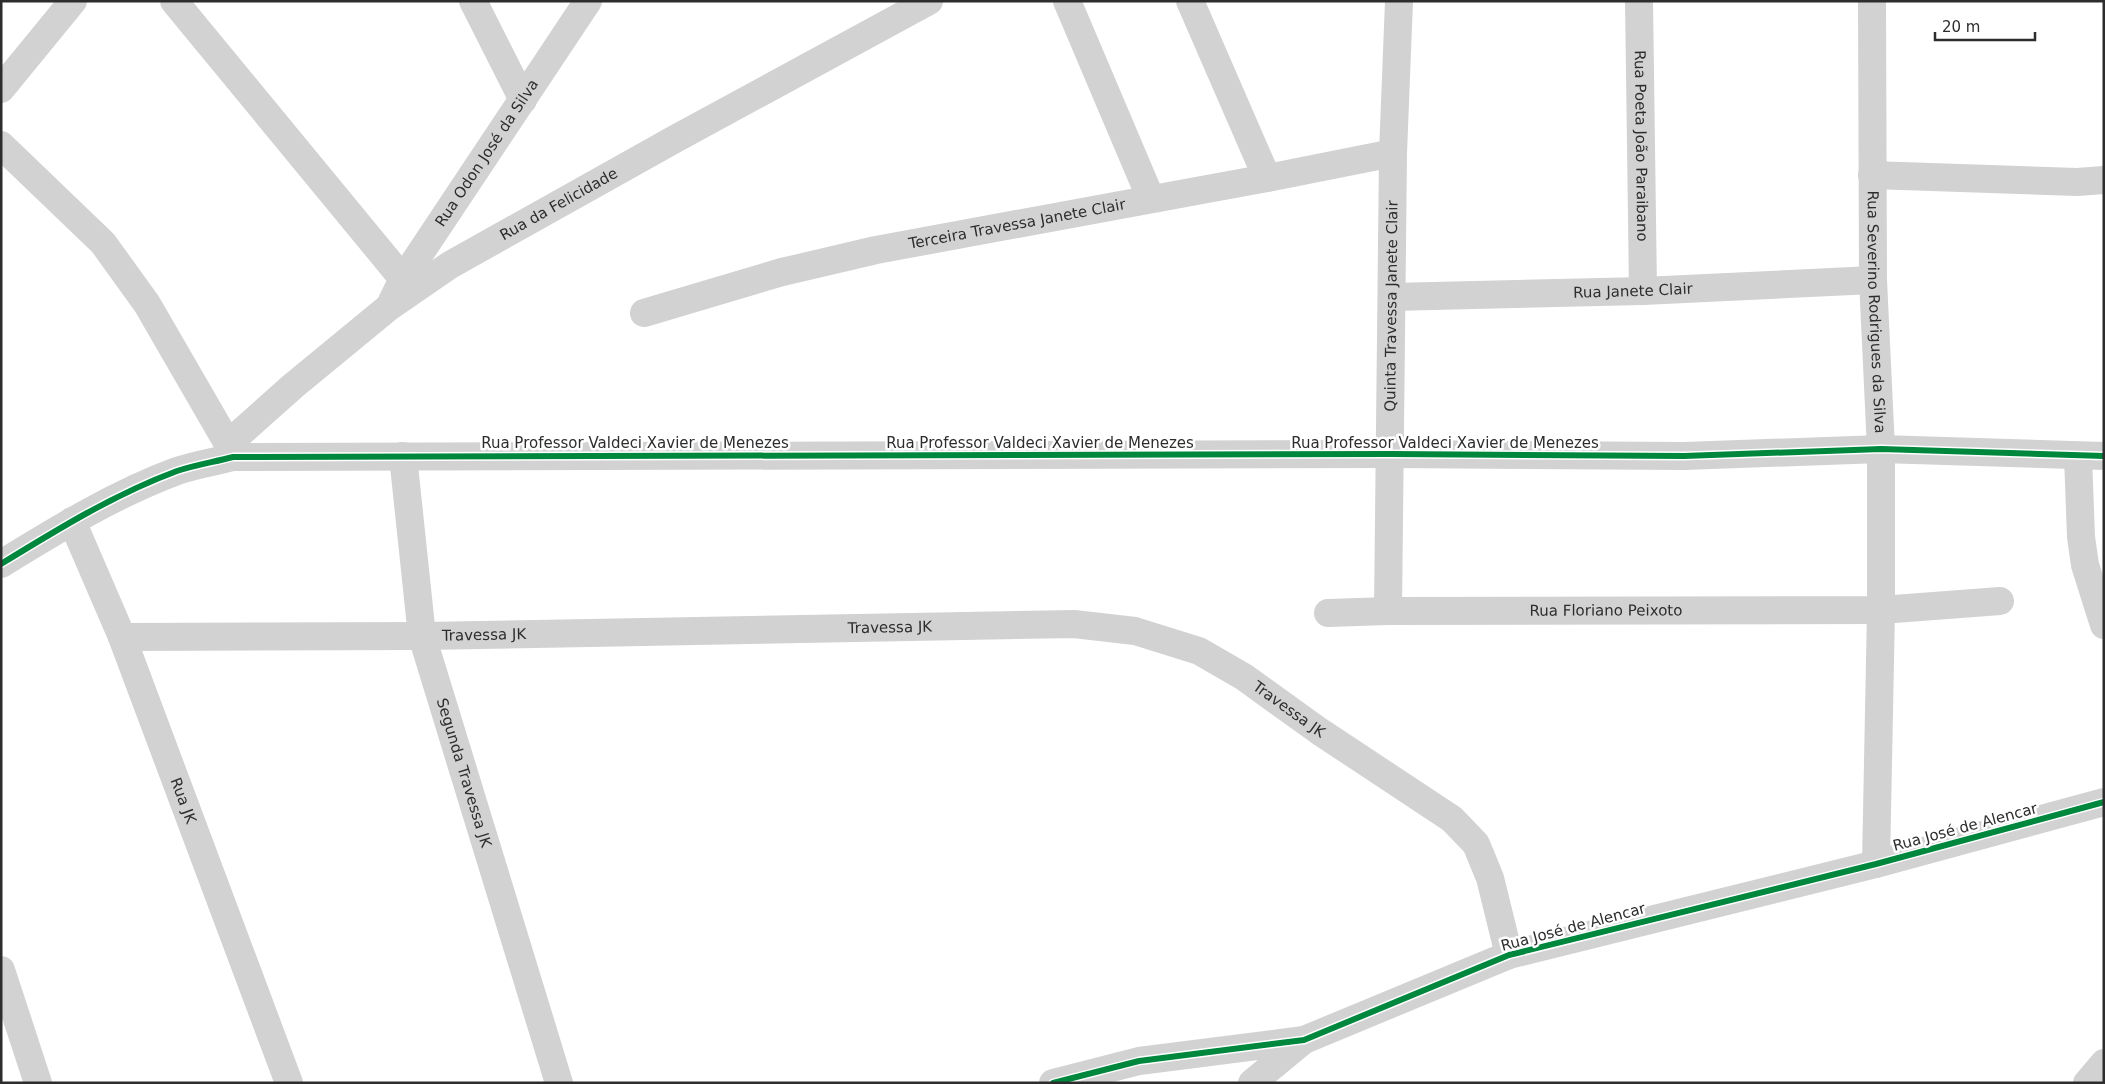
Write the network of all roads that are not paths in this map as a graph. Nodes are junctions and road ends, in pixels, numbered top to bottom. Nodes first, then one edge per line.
1 (73, 1) edge
2 (174, 1) edge
3 (472, 1) edge
4 (588, 1) edge
5 (930, 1) edge
6 (1067, 1) edge
7 (1190, 1) edge
8 (1399, 1) edge
9 (1640, 1) edge
10 (1872, 1) edge
11 (1, 90) edge
12 (523, 100) junction
13 (1, 145) edge
14 (1394, 153) junction
15 (1872, 175) junction
16 (1267, 178) junction
17 (2104, 180) edge
18 (1151, 199) junction
19 (403, 279) junction
20 (1873, 280) junction
21 (1643, 292) junction
22 (1392, 297) junction
23 (388, 307) junction
24 (644, 313) dead end
25 (1881, 449) junction
26 (230, 451) junction
27 (1391, 454) junction
28 (404, 456) junction
29 (2091, 456) edge
30 (72, 521) junction
31 (1, 564) edge
32 (2000, 601) dead end
33 (1881, 610) junction
34 (1388, 611) junction
35 (1328, 613) dead end
36 (2104, 625) edge
37 (422, 636) junction
38 (122, 637) junction
39 (2104, 802) edge
40 (1876, 864) junction
41 (1509, 955) junction
42 (1, 970) edge
43 (1304, 1040) junction
44 (2104, 1063) edge
45 (38, 1083) edge
46 (289, 1083) edge
47 (559, 1083) edge
48 (1053, 1083) edge
49 (1252, 1083) edge
50 (2087, 1083) edge

1 - 11 street
2 - 19 street
3 - 12 street
4 - 12 street, Rua Odon José da Silva
5 - 23 street, Rua da Felicidade
6 - 18 street
7 - 16 street
8 - 14 street, Quinta Travessa Janete Clair
9 - 21 street, Rua Poeta João Paraibano
10 - 15 street, Rua Severino Rodrigues da Silva
12 - 19 street, Rua Odon José da Silva
13 - 26 street
14 - 16 street, Terceira Travessa Janete Clair
14 - 22 street, Quinta Travessa Janete Clair
15 - 17 street
15 - 20 street, Rua Severino Rodrigues da Silva
16 - 18 street, Terceira Travessa Janete Clair
18 - 24 street, Terceira Travessa Janete Clair
19 - 23 street, Rua Odon José da Silva
20 - 21 street, Rua Janete Clair
20 - 25 street, Rua Severino Rodrigues da Silva
21 - 22 street, Rua Janete Clair
22 - 27 street, Quinta Travessa Janete Clair
23 - 26 street, Rua da Felicidade
25 - 27 street, Rua Professor Valdeci Xavier de Menezes
25 - 29 street, Rua Professor Valdeci Xavier de Menezes
25 - 33 street, Rua Severino Rodrigues da Silva
26 - 28 street, Rua Professor Valdeci Xavier de Menezes
26 - 30 street, Rua Professor Valdeci Xavier de Menezes
27 - 28 street, Rua Professor Valdeci Xavier de Menezes
27 - 34 street, Quinta Travessa Janete Clair
28 - 37 street, Segunda Travessa JK
29 - 36 street
30 - 31 street, Rua Professor Valdeci Xavier de Menezes
30 - 38 street, Rua JK
32 - 33 street, Rua Floriano Peixoto
33 - 34 street, Rua Floriano Peixoto
33 - 40 street, Rua Severino Rodrigues da Silva
34 - 35 street, Rua Floriano Peixoto
37 - 38 street, Travessa JK
37 - 41 street, Travessa JK
37 - 47 street, Segunda Travessa JK
38 - 46 street, Rua JK
39 - 40 street, Rua José de Alencar
40 - 41 street, Rua José de Alencar
41 - 43 street, Rua José de Alencar
42 - 45 street
43 - 48 street, Rua José de Alencar
43 - 49 street
44 - 50 street

